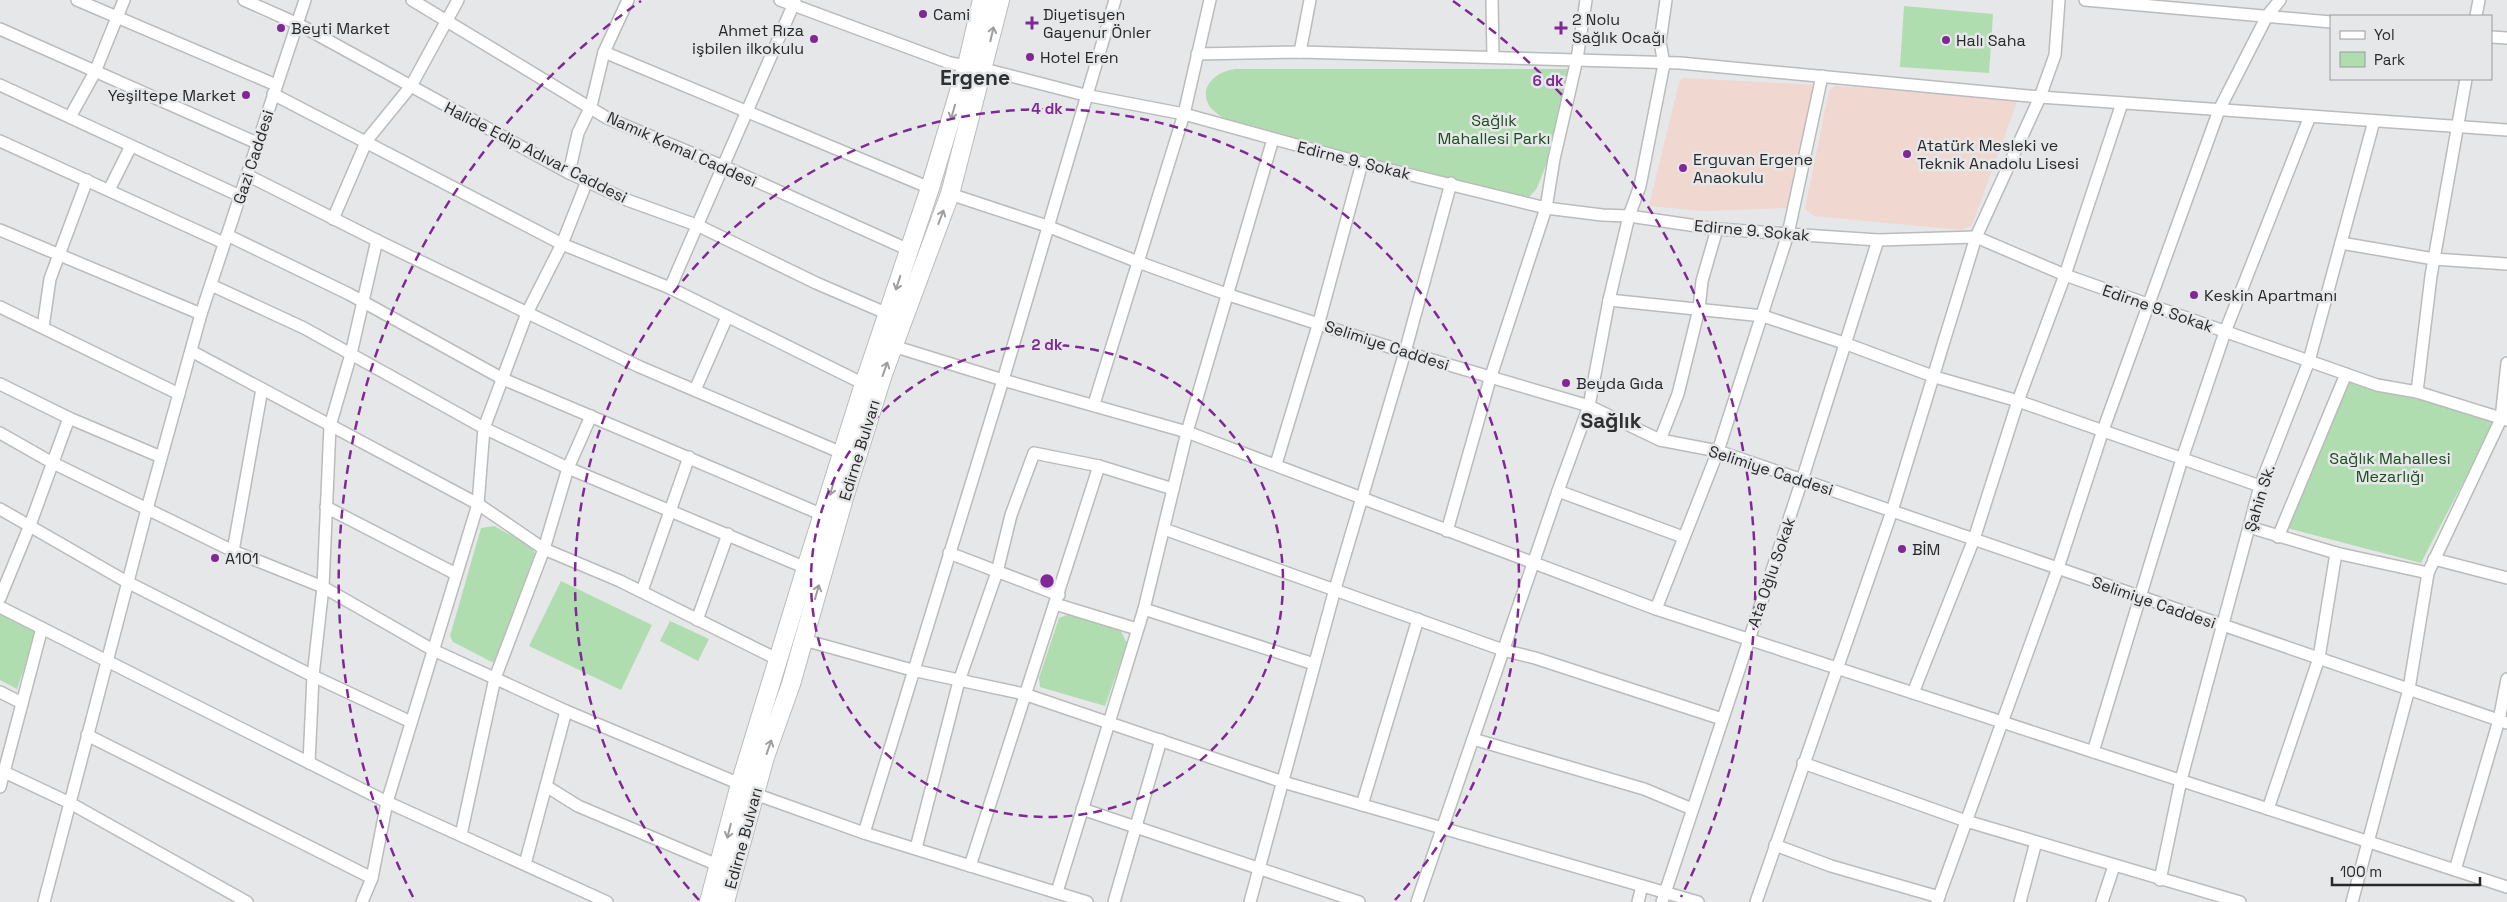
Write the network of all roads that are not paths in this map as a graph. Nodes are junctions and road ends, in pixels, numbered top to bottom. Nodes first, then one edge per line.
1 (77, 0) edge
2 (124, 0) edge
3 (244, 0) edge
4 (305, 0) edge
5 (412, 0) edge
6 (458, 0) edge
7 (780, 0) edge
8 (982, 0) edge
9 (1000, 0) edge
10 (1115, 0) edge
11 (1210, 0) edge
12 (1310, 0) edge
13 (1492, 0) edge
14 (1586, 0) edge
15 (1666, 0) edge
16 (2059, 0) edge
17 (2085, 0) edge
18 (2280, 0) edge
19 (2479, 0) edge
20 (625, 1) edge
21 (794, 3) edge
22 (2476, 15) edge
23 (2266, 16) junction
24 (117, 17) junction
25 (448, 21) junction
26 (2330, 22) edge
27 (298, 24) junction
28 (0, 29) edge
29 (2492, 37) edge
30 (2507, 38) edge
31 (604, 52) junction
32 (1300, 52) junction
33 (1198, 54) junction
34 (1493, 56) junction
35 (1577, 59) junction
36 (1664, 64) junction
37 (975, 67) junction
38 (95, 72) junction
39 (1822, 76) junction
40 (2466, 80) edge
41 (0, 85) edge
42 (411, 86) junction
43 (275, 89) junction
44 (1085, 95) junction
45 (2040, 97) junction
46 (2122, 103) junction
47 (590, 106) junction
48 (2219, 110) junction
49 (748, 111) junction
50 (1184, 114) junction
51 (2310, 116) junction
52 (70, 118) junction
53 (2374, 121) junction
54 (2459, 127) junction
55 (2507, 130) edge
56 (1273, 139) junction
57 (366, 140) junction
58 (0, 141) edge
59 (257, 143) junction
60 (131, 146) junction
61 (1362, 162) junction
62 (725, 167) junction
63 (569, 173) junction
64 (247, 175) junction
65 (87, 180) junction
66 (587, 181) junction
67 (1450, 183) junction
68 (930, 188) junction
69 (109, 190) junction
70 (950, 194) junction
71 (240, 196) junction
72 (1546, 208) junction
73 (1629, 216) junction
74 (334, 218) junction
75 (699, 226) junction
76 (1047, 226) junction
77 (1717, 229) junction
78 (0, 230) edge
79 (1788, 234) junction
80 (1976, 237) junction
81 (226, 239) junction
82 (377, 240) junction
83 (1878, 240) junction
84 (2341, 243) junction
85 (562, 244) junction
86 (909, 250) junction
87 (58, 254) junction
88 (2434, 259) junction
89 (1138, 262) junction
90 (2507, 264) edge
91 (2065, 275) junction
92 (211, 285) junction
93 (670, 288) junction
94 (1228, 294) junction
95 (1609, 300) junction
96 (361, 301) junction
97 (2148, 305) junction
98 (0, 307) edge
99 (1699, 309) junction
100 (527, 313) junction
101 (201, 314) junction
102 (888, 314) junction
103 (1763, 316) junction
104 (728, 317) junction
105 (1319, 322) junction
106 (43, 328) junction
107 (2225, 332) junction
108 (1844, 343) junction
109 (893, 346) junction
110 (191, 351) junction
111 (1405, 352) junction
112 (351, 354) junction
113 (2309, 361) junction
114 (2507, 362) edge
115 (2346, 374) junction
116 (1935, 377) junction
117 (503, 379) junction
118 (1490, 379) junction
119 (1003, 380) junction
120 (0, 384) edge
121 (864, 384) junction
122 (262, 389) junction
123 (695, 390) junction
124 (2416, 392) junction
125 (179, 394) junction
126 (2018, 402) junction
127 (1094, 404) junction
128 (1589, 406) junction
129 (591, 416) junction
130 (69, 418) junction
131 (2504, 420) edge
132 (330, 426) junction
133 (484, 428) junction
134 (1186, 432) junction
135 (0, 433) edge
136 (2102, 433) junction
137 (1660, 440) junction
138 (1718, 451) junction
139 (842, 453) junction
140 (161, 457) junction
141 (689, 457) junction
142 (2182, 459) junction
143 (51, 462) junction
144 (1276, 464) junction
145 (1099, 466) junction
146 (568, 468) junction
147 (1802, 480) junction
148 (2260, 486) junction
149 (1173, 488) junction
150 (1558, 491) junction
151 (1361, 498) junction
152 (478, 504) junction
153 (326, 507) junction
154 (0, 509) edge
155 (147, 509) junction
156 (1892, 511) junction
157 (668, 512) junction
158 (823, 515) junction
159 (30, 525) junction
160 (2249, 527) junction
161 (1164, 529) junction
162 (1447, 531) junction
163 (728, 534) junction
164 (1683, 537) junction
165 (2278, 537) junction
166 (1974, 539) junction
167 (544, 549) junction
168 (233, 551) junction
169 (2336, 552) junction
170 (948, 553) junction
171 (2434, 559) junction
172 (1535, 564) junction
173 (806, 568) junction
174 (2058, 568) junction
175 (997, 572) junction
176 (2428, 573) junction
177 (456, 574) junction
178 (2507, 578) edge
179 (127, 582) junction
180 (323, 587) junction
181 (1334, 589) junction
182 (642, 591) junction
183 (2141, 597) junction
184 (0, 598) edge
185 (1057, 600) junction
186 (0, 607) edge
187 (1144, 609) junction
188 (1656, 610) junction
189 (1418, 619) junction
190 (697, 620) junction
191 (2224, 626) junction
192 (42, 628) junction
193 (1137, 630) junction
194 (804, 640) junction
195 (1748, 640) junction
196 (433, 650) junction
197 (1503, 650) junction
198 (2319, 658) junction
199 (778, 660) junction
200 (107, 661) junction
201 (1314, 664) junction
202 (1836, 668) junction
203 (912, 670) junction
204 (313, 676) junction
205 (495, 678) junction
206 (2507, 679) edge
207 (959, 680) junction
208 (2409, 689) junction
209 (0, 692) edge
210 (1913, 693) junction
211 (1024, 694) junction
212 (22, 703) junction
213 (566, 711) junction
214 (1722, 719) junction
215 (411, 722) junction
216 (1109, 722) junction
217 (2002, 722) junction
218 (2503, 722) edge
219 (88, 735) junction
220 (1473, 739) junction
221 (1161, 740) junction
222 (2093, 752) junction
223 (1803, 762) junction
224 (309, 763) junction
225 (2, 771) edge
226 (2180, 780) junction
227 (1282, 782) junction
228 (546, 786) junction
229 (0, 787) edge
230 (748, 789) junction
231 (387, 802) junction
232 (70, 803) junction
233 (1362, 805) junction
234 (1082, 809) junction
235 (2268, 809) junction
236 (1692, 810) junction
237 (1966, 821) junction
238 (1136, 826) junction
239 (1442, 829) junction
240 (864, 833) junction
241 (461, 835) junction
242 (2367, 841) junction
243 (2036, 842) junction
244 (1775, 845) junction
245 (916, 848) junction
246 (525, 864) junction
247 (720, 866) junction
248 (970, 866) junction
249 (2114, 866) junction
250 (1258, 870) junction
251 (2455, 870) junction
252 (372, 878) junction
253 (2160, 880) junction
254 (1642, 886) junction
255 (2507, 887) edge
256 (1057, 892) junction
257 (1664, 897) edge
258 (1938, 900) edge
259 (44, 902) edge
260 (247, 902) edge
261 (362, 902) edge
262 (607, 902) edge
263 (709, 902) edge
264 (726, 902) edge
265 (1088, 902) edge
266 (1114, 902) edge
267 (1250, 902) edge
268 (1359, 902) edge
269 (1417, 902) edge
270 (1638, 902) edge
271 (1698, 902) edge
272 (1756, 902) edge
273 (2020, 902) edge
274 (2102, 902) edge
275 (2240, 902) edge
276 (2352, 902) edge

1 - 24 street
2 - 24 street
3 - 27 street, Halide Edip Adıvar Caddesi
4 - 27 street, Gazi Caddesi
5 - 25 street, Namık Kemal Caddesi
6 - 25 street
7 - 21 street, Edirne 9. Sokak
8 - 37 highway, Edirne Bulvarı
37 -> 9 highway, Edirne Bulvarı
10 - 44 street
11 - 33 street
12 - 32 street
13 - 34 street
14 - 35 street
15 - 36 street
16 - 45 street
17 - 23 street
18 - 23 street
19 - 22 street
20 - 31 street
21 - 37 street, Edirne 9. Sokak
21 - 49 street
23 - 26 street
23 - 48 street
24 - 38 street
24 - 43 street
25 - 42 street
25 - 47 street, Namık Kemal Caddesi
27 - 42 street, Halide Edip Adıvar Caddesi
27 - 43 street, Gazi Caddesi
28 - 38 street
29 - 30 street
31 - 47 street
31 - 49 street
32 - 33 street
32 - 34 street
33 - 50 street
34 - 35 street
35 - 36 street
35 - 72 street
36 - 39 street
36 - 73 street
37 - 44 street, Edirne 9. Sokak
37 -> 68 highway, Edirne Bulvarı
37 - 70 highway, Edirne Bulvarı
38 - 52 street
38 - 59 street
39 - 45 street
39 - 79 street
40 - 54 street
41 - 52 street
42 - 57 street
42 - 63 street, Halide Edip Adıvar Caddesi
43 - 57 street
43 - 59 street, Gazi Caddesi
44 - 50 street, Edirne 9. Sokak
44 - 76 street
45 - 46 street
45 - 80 street
46 - 48 street
46 - 91 street
47 - 62 street, Namık Kemal Caddesi
47 - 63 street
48 - 51 street
48 - 97 street
49 - 62 street
49 - 68 street
50 - 56 street, Edirne 9. Sokak
50 - 89 street
51 - 53 street
51 - 107 street
52 - 60 street
53 - 54 street
53 - 84 street, Şahin Sk.
54 - 55 street
54 - 88 street
56 - 61 street, Edirne 9. Sokak
56 - 94 street
57 - 74 street
57 - 85 street
58 - 65 street
59 - 64 street, Gazi Caddesi
60 - 69 street
60 - 71 street
61 - 67 street, Edirne 9. Sokak
61 - 105 street
62 - 75 street
62 - 86 street, Namık Kemal Caddesi
63 - 66 street, Halide Edip Adıvar Caddesi
64 - 71 street, Gazi Caddesi
64 - 74 street
65 - 69 street
65 - 87 street
66 - 75 street, Halide Edip Adıvar Caddesi
66 - 85 street
67 - 72 street, Edirne 9. Sokak
67 - 111 street
68 - 86 highway, Edirne Bulvarı
69 - 81 street
70 - 76 street, Selimiye Caddesi
109 -> 70 highway, Edirne Bulvarı
71 - 81 street, Gazi Caddesi
72 - 73 street, Edirne 9. Sokak
72 - 118 street
73 - 77 street, Edirne 9. Sokak
73 - 95 street
74 - 82 street
75 - 93 street
75 - 102 street, Halide Edip Adıvar Caddesi
76 - 89 street, Selimiye Caddesi
76 - 119 street
77 - 79 street, Edirne 9. Sokak
77 - 99 street
78 - 87 street
79 - 83 street, Edirne 9. Sokak
79 - 103 street
80 - 83 street, Edirne 9. Sokak
80 - 91 street, Edirne 9. Sokak
80 - 116 street
81 - 92 street, Gazi Caddesi
81 - 96 street
82 - 96 street
82 - 100 street
83 - 108 street, Ata Oğlu Sokak
84 - 88 street
84 - 113 street, Şahin Sk.
85 - 93 street
85 - 100 street
86 -> 102 highway, Edirne Bulvarı
87 - 101 street
87 - 106 street
88 - 90 street
88 - 124 street
89 - 94 street, Selimiye Caddesi
89 - 127 street
91 - 97 street, Edirne 9. Sokak
91 - 126 street
92 - 101 street, Gazi Caddesi
92 - 112 street
93 - 104 street
94 - 105 street, Selimiye Caddesi
94 - 134 street
95 - 99 street
95 - 128 street
96 - 112 street
96 - 117 street
97 - 107 street, Edirne 9. Sokak
97 - 136 street
98 - 106 street
99 - 103 street
99 - 137 street
100 - 117 street
100 - 123 street
101 - 110 street, Gazi Caddesi
102 - 121 highway, Edirne Bulvarı
103 - 108 street
103 - 138 street
104 - 121 street
104 - 123 street
105 - 111 street, Selimiye Caddesi
105 - 144 street
106 - 125 street
107 - 113 street, Edirne 9. Sokak
107 - 142 street
108 - 116 street
108 - 147 street, Ata Oğlu Sokak
109 - 119 street
194 -> 109 highway, Edirne Bulvarı
110 - 122 street
110 - 125 street, Gazi Caddesi
111 - 118 street, Selimiye Caddesi
111 - 151 street
112 - 132 street
112 - 133 street
113 - 115 street, Edirne 9. Sokak
113 - 148 street, Şahin Sk.
114 - 131 street
115 - 124 street, Edirne 9. Sokak
115 - 165 street
116 - 126 street
116 - 156 street
117 - 129 street
117 - 133 street
118 - 128 street, Selimiye Caddesi
118 - 162 street
119 - 127 street
119 - 170 street
120 - 130 street
121 - 139 highway, Edirne Bulvarı
122 - 132 street
122 - 168 street
123 - 139 street
124 - 131 street, Edirne 9. Sokak
125 - 140 street, Gazi Caddesi
126 - 136 street
126 - 166 street
127 - 134 street
128 - 137 street, Selimiye Caddesi
128 - 150 street
129 - 141 street
129 - 146 street
130 - 140 street
130 - 143 street
131 - 171 street
132 - 152 street
132 - 153 street
133 - 146 street
133 - 152 street
134 - 144 street
134 - 149 street
135 - 143 street
136 - 142 street
136 - 174 street
137 - 138 street, Selimiye Caddesi
138 - 147 street, Selimiye Caddesi
138 - 164 street
139 -> 158 highway, Edirne Bulvarı
140 - 155 street, Gazi Caddesi
141 - 157 street
141 - 158 street
142 - 148 street
142 - 183 street
143 - 155 street
143 - 159 street
144 - 151 street
145 - 149 street
145 - 175 street
145 - 185 street
146 - 157 street
146 - 167 street
147 - 156 street, Selimiye Caddesi
147 - 195 street, Ata Oğlu Sokak
148 - 160 street, Şahin Sk.
149 - 161 street
150 - 164 street
150 - 172 street
151 - 162 street
151 - 181 street
152 - 167 street
152 - 177 street
153 - 177 street
153 - 180 street
154 - 159 street
155 - 168 street
155 - 179 street, Gazi Caddesi
156 - 166 street, Selimiye Caddesi
156 - 202 street
157 - 163 street
157 - 182 street
158 - 173 highway, Edirne Bulvarı
159 - 179 street
159 - 184 street
160 - 165 street
160 - 191 street, Şahin Sk.
161 - 181 street
161 - 187 street
162 - 172 street
163 - 173 street
163 - 190 street
164 - 188 street
165 - 169 street
166 - 174 street, Selimiye Caddesi
166 - 210 street
167 - 182 street
167 - 205 street
168 - 180 street
169 - 176 street
169 - 198 street
170 - 175 street
170 - 203 street
171 - 176 street
171 - 178 street
172 - 188 street
172 - 197 street
173 - 199 highway, Edirne Bulvarı
174 - 183 street, Selimiye Caddesi
174 - 217 street
175 - 185 street
175 - 207 street
176 - 208 street
177 - 196 street
179 - 200 street, Gazi Caddesi
179 - 204 street
180 - 196 street
180 - 204 street
181 - 189 street
181 - 201 street
182 - 190 street
183 - 191 street, Selimiye Caddesi
183 - 222 street
185 - 193 street
185 - 211 street
186 - 192 street
187 - 193 street
187 - 201 street
188 - 195 street
189 - 197 street
189 - 233 street
190 - 199 street
191 - 198 street, Selimiye Caddesi
191 - 226 street, Şahin Sk.
192 - 200 street
192 - 212 street
193 - 216 street
194 - 203 street
230 -> 194 highway, Edirne Bulvarı
195 - 202 street
195 - 214 street, Ata Oğlu Sokak
196 - 205 street
196 - 215 street
197 - 214 street
197 - 220 street
198 - 208 street, Selimiye Caddesi
198 - 235 street
199 - 230 highway, Edirne Bulvarı
200 - 219 street, Gazi Caddesi
200 - 224 street
201 - 227 street
202 - 210 street
202 - 223 street
203 - 207 street
203 - 240 street
204 - 215 street
204 - 224 street
205 - 213 street
205 - 241 street
206 - 218 street
207 - 211 street
207 - 245 street
208 - 218 street, Selimiye Caddesi
208 - 242 street
209 - 212 street
210 - 217 street
211 - 216 street
211 - 248 street
212 - 225 street
213 - 228 street
213 - 230 street
214 - 236 street, Ata Oğlu Sokak
215 - 231 street
216 - 221 street
216 - 234 street
217 - 222 street
217 - 237 street
218 - 251 street
219 - 232 street, Gazi Caddesi
219 - 252 street
220 - 236 street
220 - 239 street
221 - 227 street
221 - 238 street
222 - 226 street
223 - 237 street
223 - 244 street
224 - 231 street
225 - 229 street
225 - 232 street
226 - 235 street
226 - 253 street, Şahin Sk.
227 - 233 street
227 - 250 street
228 - 246 street
228 - 247 street
230 - 240 street
230 -> 247 highway, Edirne Bulvarı
230 - 264 highway, Edirne Bulvarı
231 - 241 street
231 - 252 street
232 - 259 street, Gazi Caddesi
232 - 260 street
233 - 239 street
234 - 238 street
234 - 256 street
235 - 242 street
236 - 257 street, Ata Oğlu Sokak
237 - 243 street
237 - 258 street
238 - 250 street
238 - 266 street
239 - 254 street
239 - 269 street
240 - 245 street
241 - 246 street
242 - 251 street
242 - 276 street
243 - 249 street
243 - 273 street
244 - 258 street
244 - 272 street
245 - 248 street
246 - 262 street
247 - 263 highway, Edirne Bulvarı
248 - 256 street
249 - 253 street
249 - 274 street
250 - 267 street
250 - 268 street
251 - 255 street
252 - 261 street
253 - 275 street
254 - 257 street
254 - 270 street
256 - 265 street
257 - 271 street

